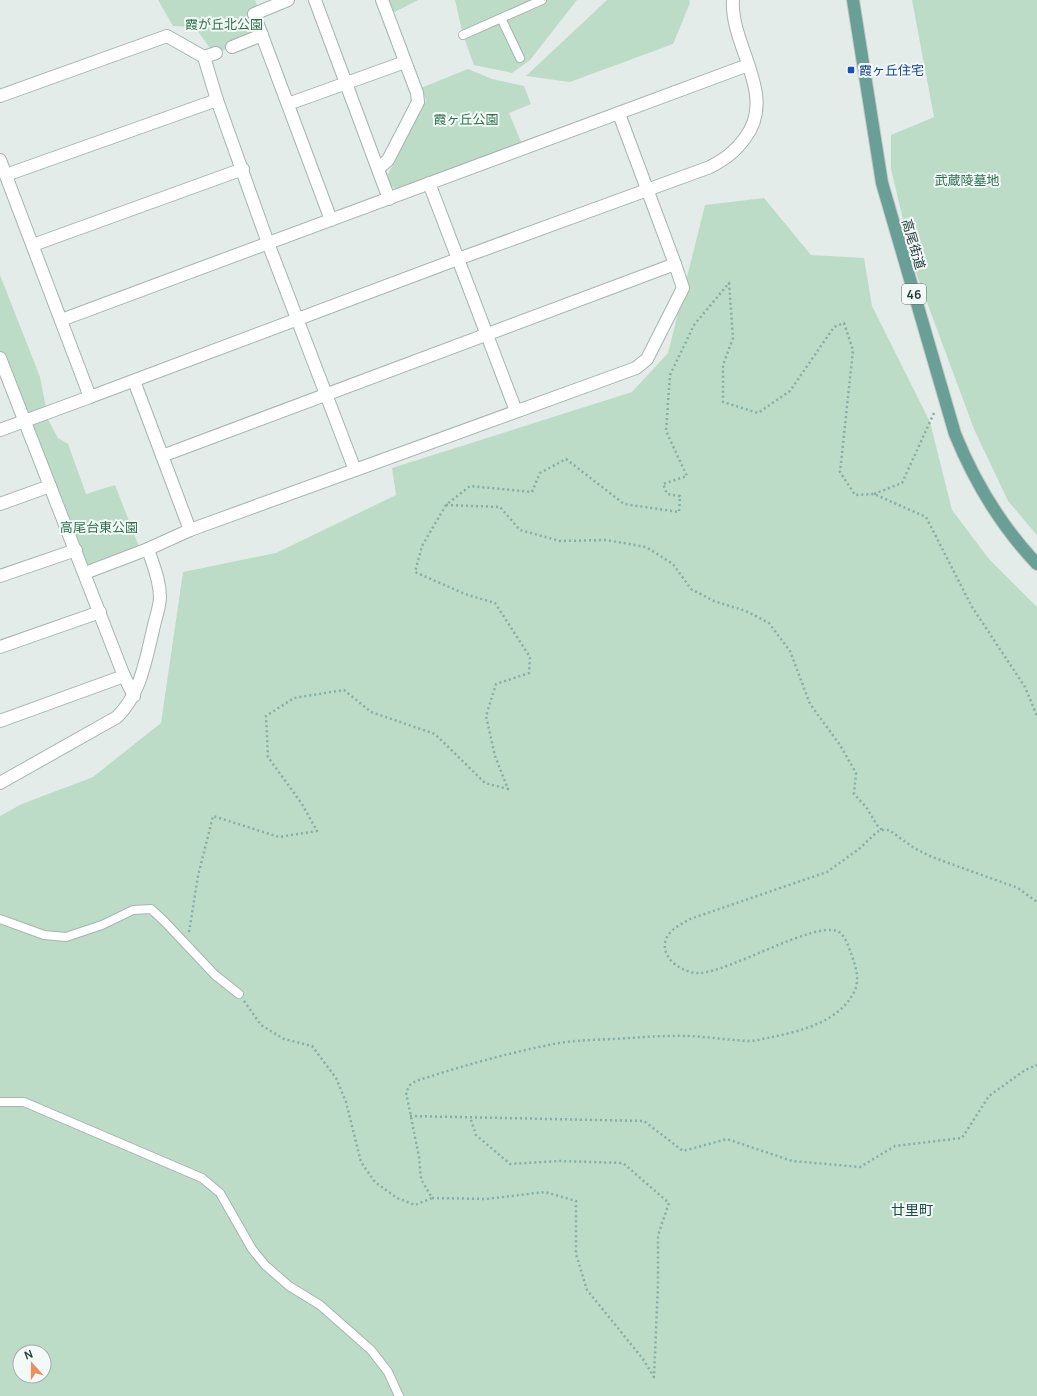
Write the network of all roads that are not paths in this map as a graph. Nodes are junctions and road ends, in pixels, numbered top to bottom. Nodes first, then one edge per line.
1 (288, 0) edge
2 (315, 0) edge
3 (382, 0) edge
4 (540, 0) edge
5 (734, 0) edge
6 (853, 0) edge
7 (501, 18) junction
8 (462, 35) dead end
9 (262, 36) junction
10 (232, 47) dead end
11 (216, 53) dead end
12 (204, 57) junction
13 (520, 58) dead end
14 (405, 62) junction
15 (748, 65) junction
16 (347, 83) junction
17 (0, 96) edge
18 (217, 100) junction
19 (288, 104) junction
20 (619, 114) junction
21 (0, 160) edge
22 (242, 169) junction
23 (378, 169) junction
24 (6, 175) junction
25 (429, 183) junction
26 (647, 190) junction
27 (389, 199) junction
28 (331, 220) junction
29 (268, 243) junction
30 (33, 246) junction
31 (458, 259) junction
32 (675, 264) junction
33 (61, 320) junction
34 (297, 320) junction
35 (487, 336) junction
36 (0, 358) edge
37 (134, 381) junction
38 (326, 395) junction
39 (90, 397) junction
40 (516, 411) junction
41 (25, 421) junction
42 (0, 430) edge
43 (162, 456) junction
44 (356, 470) junction
45 (50, 486) junction
46 (0, 504) edge
47 (190, 530) junction
48 (148, 549) junction
49 (76, 550) junction
50 (1037, 564) edge
51 (85, 573) junction
52 (0, 576) edge
53 (100, 612) junction
54 (0, 647) edge
55 (124, 676) junction
56 (134, 696) junction
57 (0, 721) edge
58 (0, 783) edge
59 (0, 919) edge
60 (240, 994) road end
61 (0, 1102) edge
62 (399, 1396) edge

1 - 9 street
2 - 16 street
3 - 14 street
4 - 7 lane
5 - 15 street
6 - 50 main road, 高尾街道 / 46
7 - 8 lane
7 - 13 lane
9 - 10 street
9 - 19 street
11 - 12 street
12 - 17 street
12 - 18 street
14 - 16 street
14 - 23 street
15 - 20 street
15 - 26 street
16 - 19 street
16 - 23 street
18 - 22 street
18 - 24 street
19 - 28 street
20 - 25 street
20 - 26 street
21 - 24 street
22 - 29 street
22 - 30 street
23 - 27 street
24 - 30 street
25 - 27 street
25 - 31 street
26 - 31 street
26 - 32 street
27 - 28 street
28 - 29 street
29 - 33 street
29 - 34 street
30 - 33 street
31 - 34 street
31 - 35 street
32 - 35 street
32 - 40 street
33 - 39 street
34 - 37 street
34 - 38 street
35 - 38 street
35 - 40 street
36 - 41 street
37 - 39 street
37 - 43 street
38 - 43 street
38 - 44 street
39 - 41 street
40 - 44 street
41 - 42 street
41 - 45 street
43 - 47 street
44 - 47 street
45 - 46 street
45 - 49 street
47 - 48 street
48 - 51 street
48 - 56 street
49 - 51 street
49 - 52 street
51 - 53 street
53 - 54 street
53 - 55 street
55 - 56 street
55 - 57 street
56 - 58 street
59 - 60 lane
61 - 62 lane

